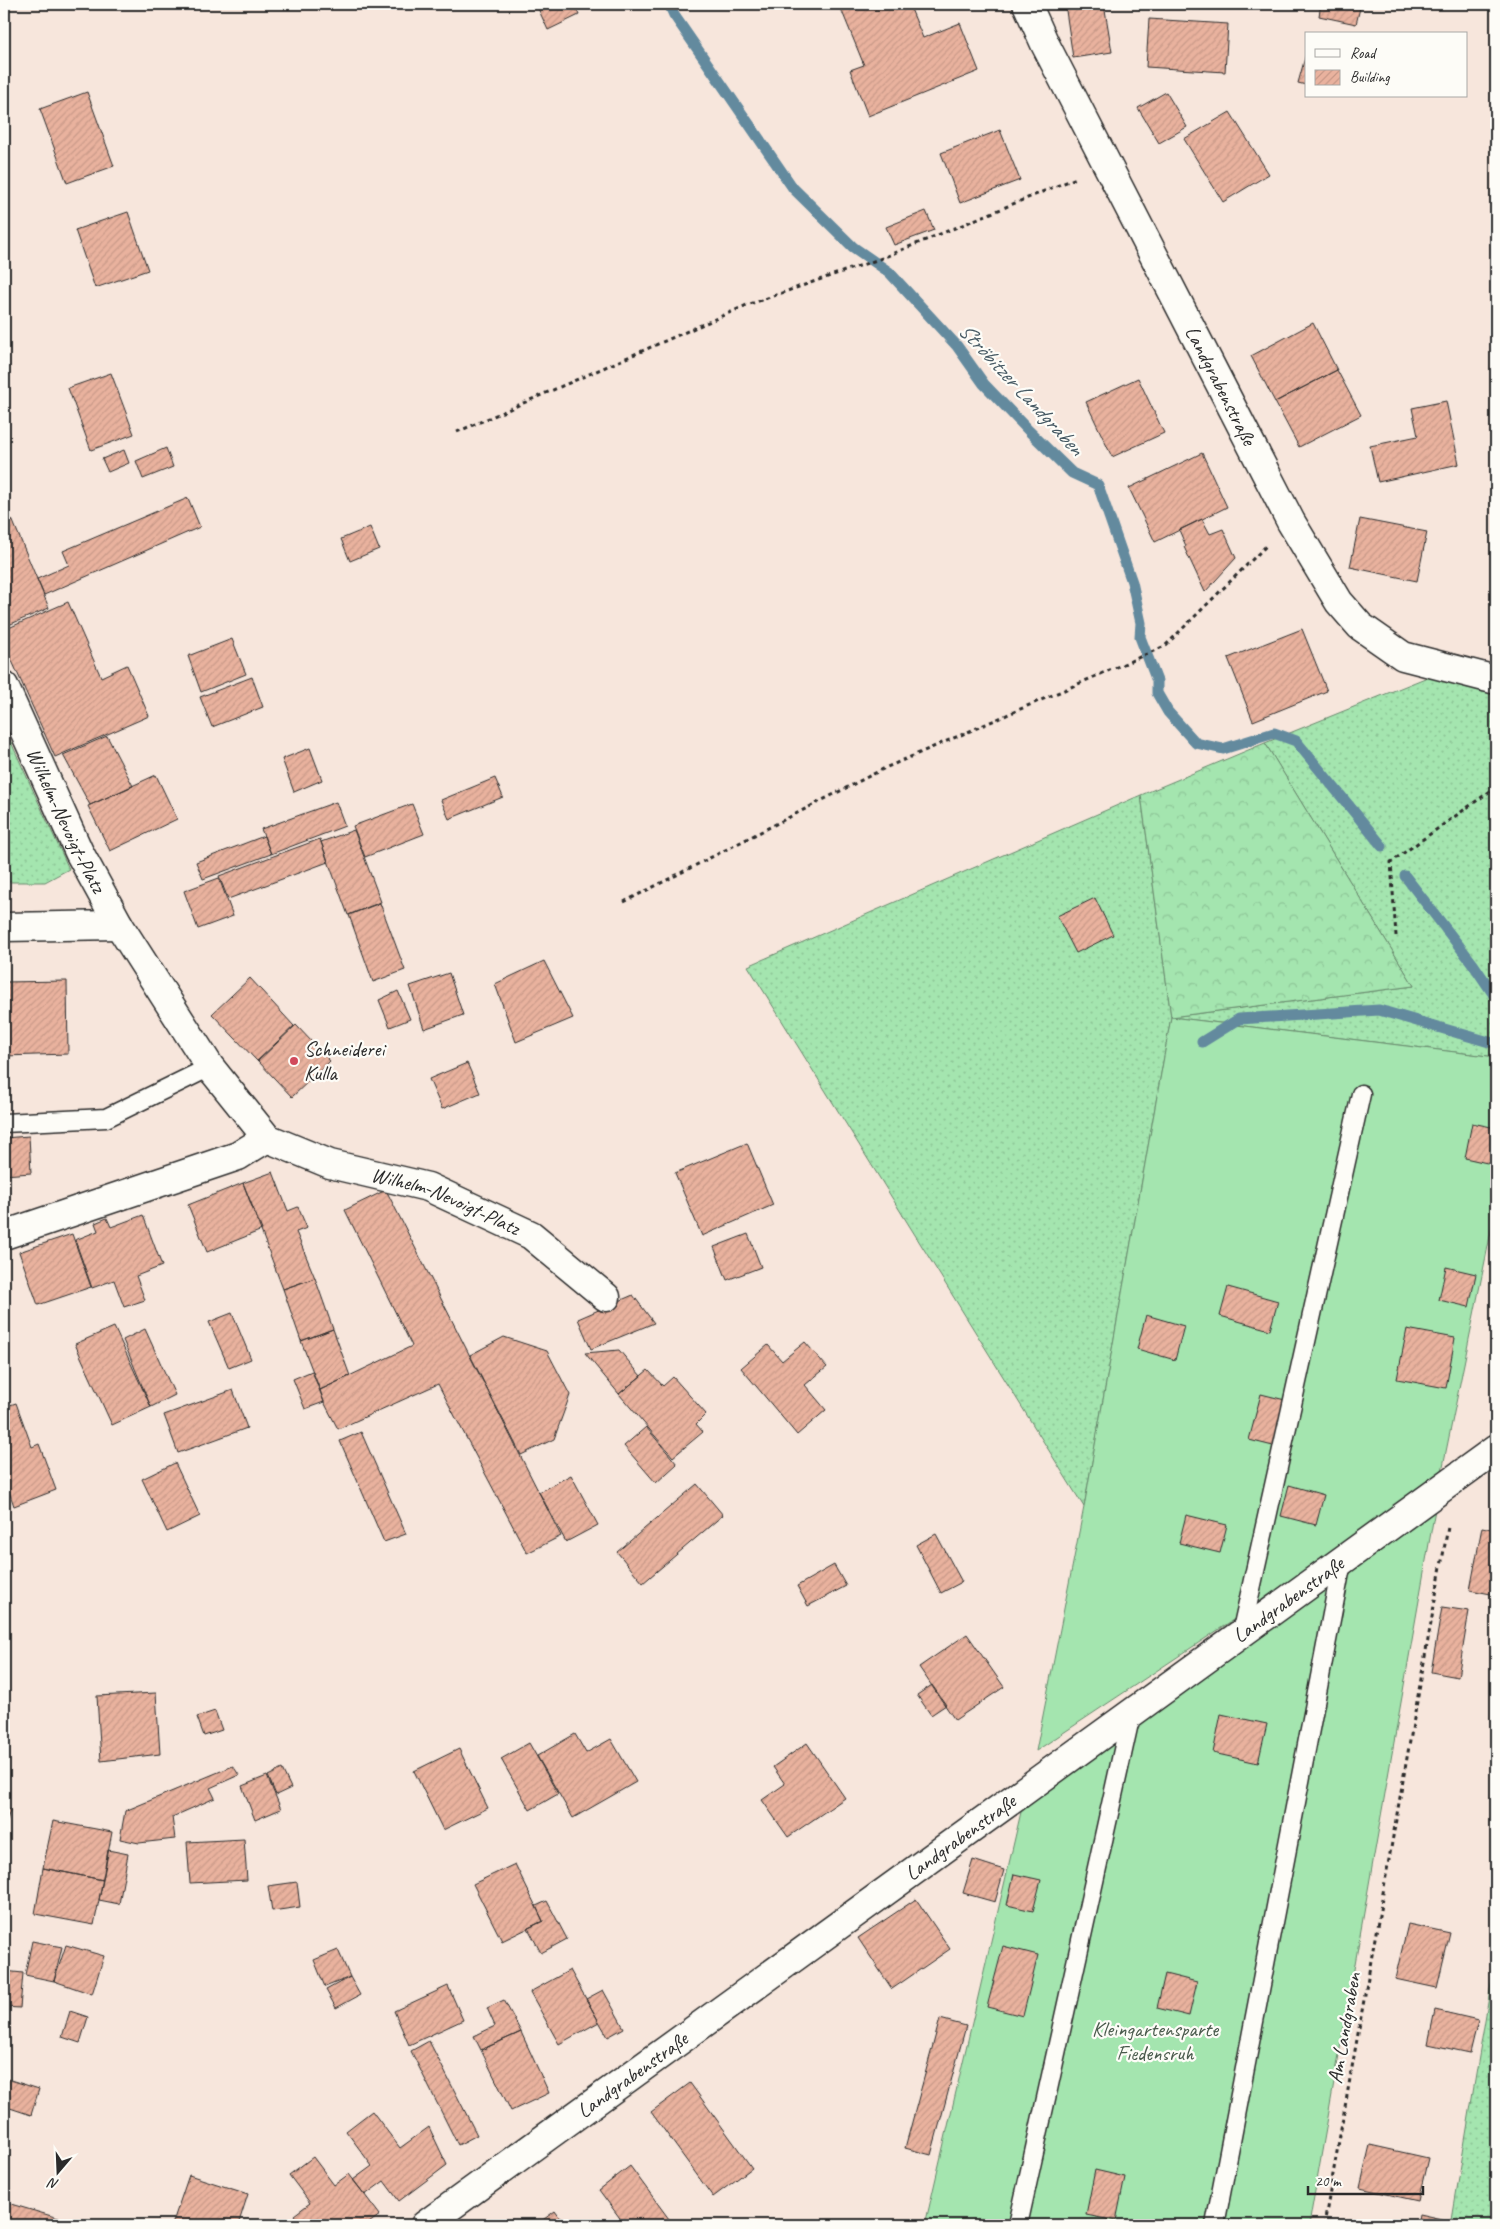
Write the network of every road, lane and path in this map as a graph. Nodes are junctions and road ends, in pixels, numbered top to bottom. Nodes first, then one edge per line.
1 (1027, 4) edge
2 (1108, 165) junction
3 (457, 432) dead end
4 (1291, 522) junction
5 (1496, 680) edge
6 (4, 686) edge
7 (1496, 787) edge
8 (624, 902) dead end
9 (119, 925) junction
10 (4, 927) edge
11 (1396, 936) dead end
12 (210, 1067) junction
13 (1361, 1094) dead end
14 (4, 1123) edge
15 (266, 1138) junction
16 (4, 1235) edge
17 (606, 1297) dead end
18 (1496, 1449) edge
19 (1451, 1489) junction
20 (1342, 1562) junction
21 (1241, 1634) junction
22 (1131, 1714) junction
23 (426, 2225) edge
24 (1018, 2225) edge
25 (1214, 2225) edge
26 (1324, 2225) edge

1 - 2 street, Landgrabenstraße
2 - 3 path
2 - 4 street, Landgrabenstraße
4 - 5 street, Landgrabenstraße
4 - 8 path
6 - 9 street, Wilhelm-Nevoigt-Platz
7 - 11 path
9 - 10 street, Wilhelm-Nevoigt-Platz
9 - 12 street, Wilhelm-Nevoigt-Platz
12 - 14 lane
12 - 15 street, Wilhelm-Nevoigt-Platz
13 - 21 lane
15 - 16 street
15 - 17 street, Wilhelm-Nevoigt-Platz
18 - 19 street, Landgrabenstraße
19 - 20 street, Landgrabenstraße
19 - 26 path, Am Landgraben
20 - 21 street, Landgrabenstraße
20 - 25 lane
21 - 22 street, Landgrabenstraße
22 - 23 street, Landgrabenstraße
22 - 24 lane

